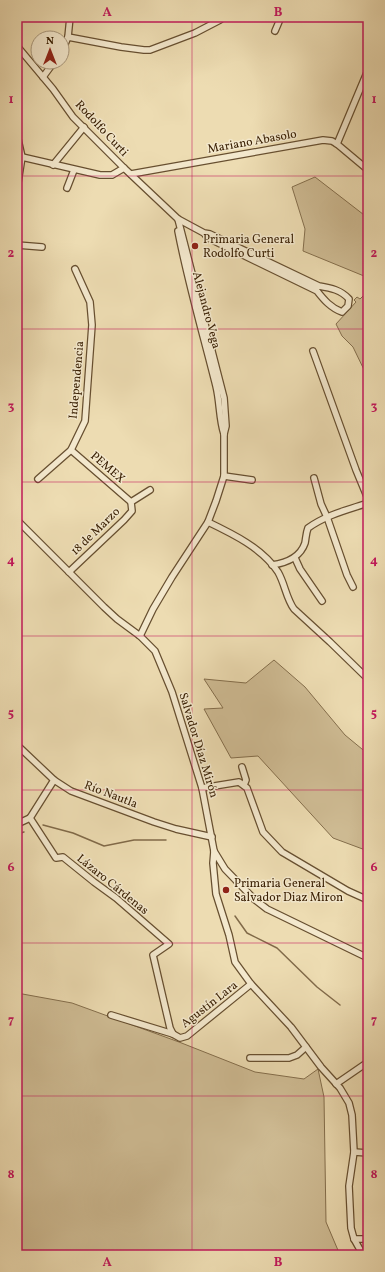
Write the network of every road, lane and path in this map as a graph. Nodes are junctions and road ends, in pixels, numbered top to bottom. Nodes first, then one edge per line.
1 (70, 17) edge
2 (281, 17) edge
3 (220, 20) dead end
4 (69, 30) edge
5 (275, 31) dead end
6 (70, 37) edge
7 (17, 46) edge
8 (48, 70) edge
9 (368, 70) edge
10 (43, 77) junction
11 (84, 127) junction
12 (17, 134) edge
13 (337, 144) junction
14 (22, 157) junction
15 (53, 165) junction
16 (124, 168) junction
17 (74, 170) junction
18 (368, 170) edge
19 (131, 174) junction
20 (67, 188) dead end
21 (17, 189) edge
22 (178, 219) junction
23 (17, 245) edge
24 (42, 247) dead end
25 (75, 269) dead end
26 (318, 289) junction
27 (313, 350) dead end
28 (71, 450) junction
29 (224, 476) junction
30 (314, 478) dead end
31 (38, 479) dead end
32 (252, 480) dead end
33 (150, 490) dead end
34 (368, 499) edge
35 (131, 502) junction
36 (368, 504) edge
37 (328, 517) junction
38 (17, 520) edge
39 (208, 522) junction
40 (295, 558) junction
41 (272, 565) junction
42 (69, 572) junction
43 (353, 588) dead end
44 (322, 601) dead end
45 (140, 636) junction
46 (368, 679) edge
47 (17, 746) edge
48 (242, 767) dead end
49 (54, 780) junction
50 (244, 784) junction
51 (202, 788) junction
52 (30, 818) junction
53 (17, 824) edge
54 (212, 837) junction
55 (214, 851) junction
56 (368, 900) edge
57 (368, 958) edge
58 (251, 984) junction
59 (111, 1014) dead end
60 (173, 1034) junction
61 (306, 1047) junction
62 (250, 1058) dead end
63 (368, 1062) edge
64 (336, 1084) junction
65 (354, 1152) junction
66 (368, 1153) edge
67 (354, 1239) junction
68 (368, 1239) edge
69 (363, 1255) edge

1 - 4 street
2 - 5 street
3 - 6 street
7 - 10 street, Rodolfo Curti
8 - 10 street
9 - 13 street
10 - 11 street, Rodolfo Curti
11 - 15 street
11 - 16 street, Rodolfo Curti
12 - 14 street
13 - 18 street
13 - 19 street, Mariano Abasolo
14 - 15 street
14 - 21 street
15 - 17 street
16 - 17 street
16 - 19 street, Rodolfo Curti
17 - 20 street
19 - 22 street, Rodolfo Curti
22 - 26 street, Rodolfo Curti
22 - 29 street, Alejandro Vega
23 - 24 street
25 - 28 street, Independencia
26 - 26 street
27 - 34 street
28 - 31 street, Independencia
28 - 35 street, PEMEX
29 - 32 street
29 - 39 street, Alejandro Vega
30 - 37 street
33 - 35 street, 18 de Marzo
35 - 42 street, 18 de Marzo
36 - 37 street
37 - 40 street
37 - 43 street
38 - 42 street, Salvador Díaz Mirón
39 - 41 street
39 - 45 street, Alejandro Vega
40 - 41 street
40 - 44 street
41 - 46 street
42 - 45 street, Salvador Díaz Mirón
45 - 51 street, Salvador Díaz Mirón
47 - 49 street, Río Nautla
48 - 50 street
49 - 52 street
49 - 54 street, Río Nautla
50 - 51 street
50 - 56 street
51 - 54 street, Salvador Díaz Mirón
52 - 53 street
52 - 60 street, Lázaro Cárdenas
54 - 55 street, Salvador Díaz Mirón
55 - 57 street
55 - 58 street, Salvador Díaz Mirón
58 - 60 street, Agustín Lara
58 - 61 street, Salvador Díaz Mirón
59 - 60 street, Agustín Lara
61 - 62 street
61 - 64 street, Salvador Díaz Mirón
63 - 64 street
64 - 65 street, Salvador Díaz Mirón
65 - 66 street
65 - 67 street, Salvador Díaz Mirón
67 - 68 street
67 - 69 street, Salvador Díaz Mirón

